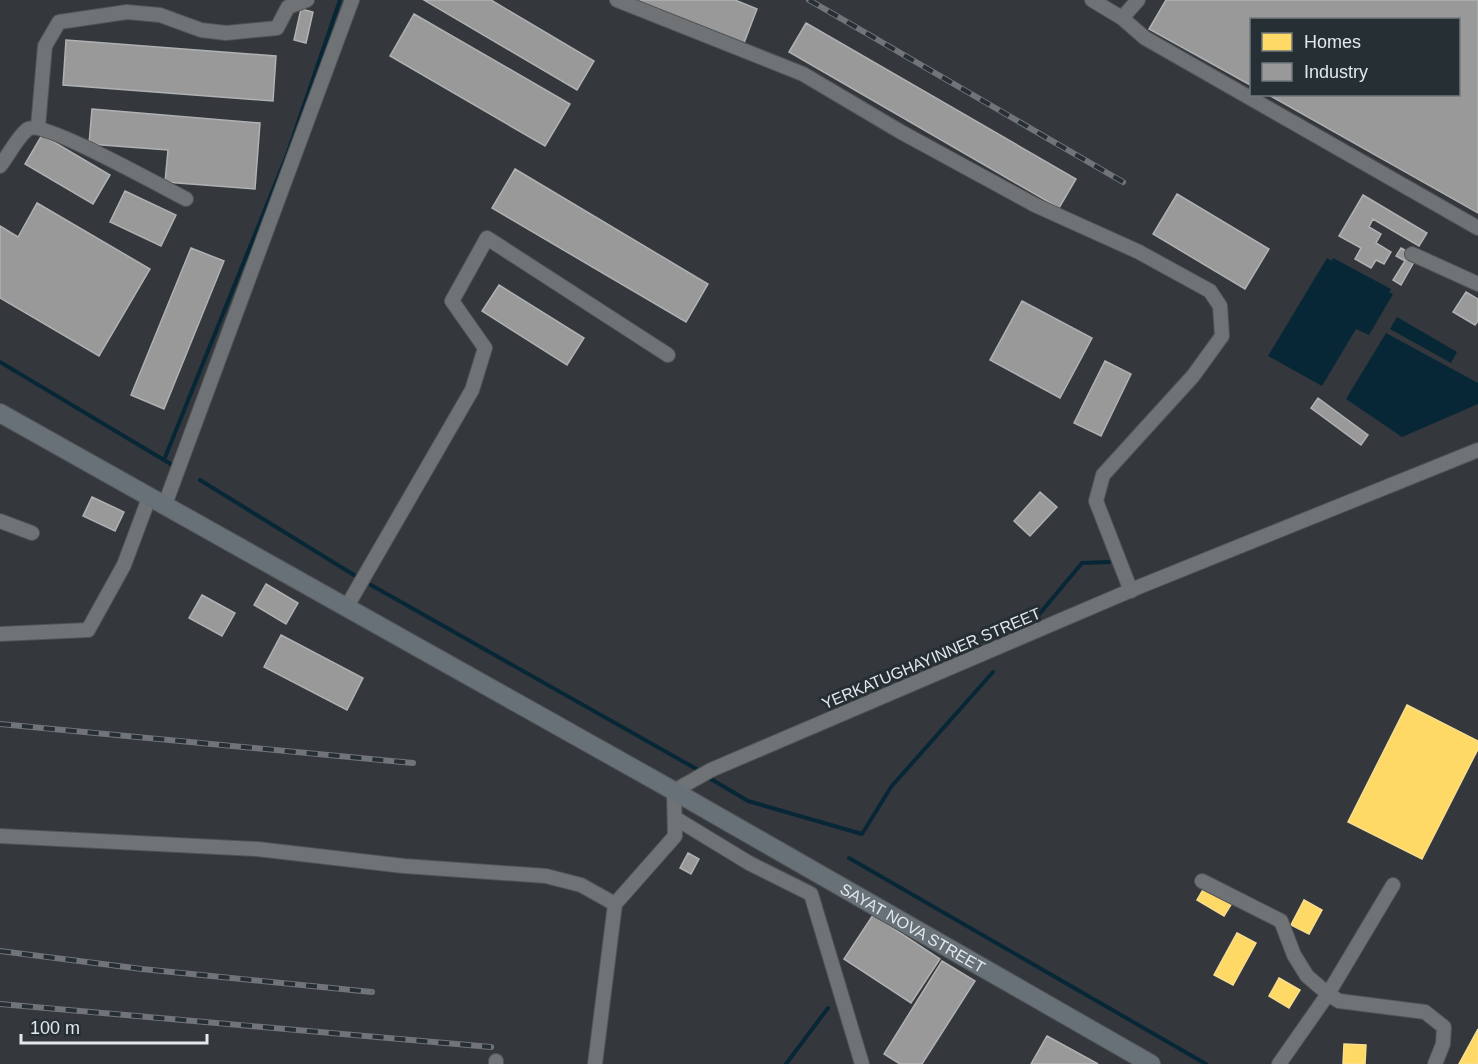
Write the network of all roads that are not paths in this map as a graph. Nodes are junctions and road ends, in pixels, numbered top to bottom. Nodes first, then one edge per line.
1 (307, 0) edge
2 (617, 0) edge
3 (1092, 0) edge
4 (1138, 0) edge
5 (346, 2) edge
6 (1122, 18) junction
7 (38, 127) junction
8 (0, 166) edge
9 (186, 199) dead end
10 (1478, 228) edge
11 (1412, 254) dead end
12 (1478, 284) edge
13 (668, 355) dead end
14 (0, 413) edge
15 (1478, 450) edge
16 (157, 502) junction
17 (0, 521) edge
18 (32, 533) dead end
19 (1131, 591) junction
20 (346, 608) junction
21 (0, 634) edge
22 (674, 791) junction
23 (675, 818) junction
24 (0, 836) edge
25 (1202, 881) dead end
26 (1393, 885) dead end
27 (615, 904) junction
28 (1328, 994) junction
29 (595, 1064) edge
30 (862, 1064) edge
31 (1151, 1064) edge
32 (1279, 1064) edge
33 (1435, 1064) edge

1 - 7 street
2 - 19 street
3 - 6 street
4 - 6 street
5 - 16 street
6 - 10 street
7 - 8 street
7 - 9 street
11 - 12 street
13 - 20 street
14 - 16 main road, SAYAT NOVA STREET
15 - 19 street, YERKATUGHAYINNER STREET
16 - 20 main road, SAYAT NOVA STREET
16 - 21 street
17 - 18 street
19 - 22 street, YERKATUGHAYINNER STREET
20 - 22 main road, SAYAT NOVA STREET
22 - 23 street
22 - 31 main road, SAYAT NOVA STREET
23 - 27 street
23 - 30 street
24 - 27 street
25 - 28 street
26 - 28 street
27 - 29 street
28 - 32 street
28 - 33 street

